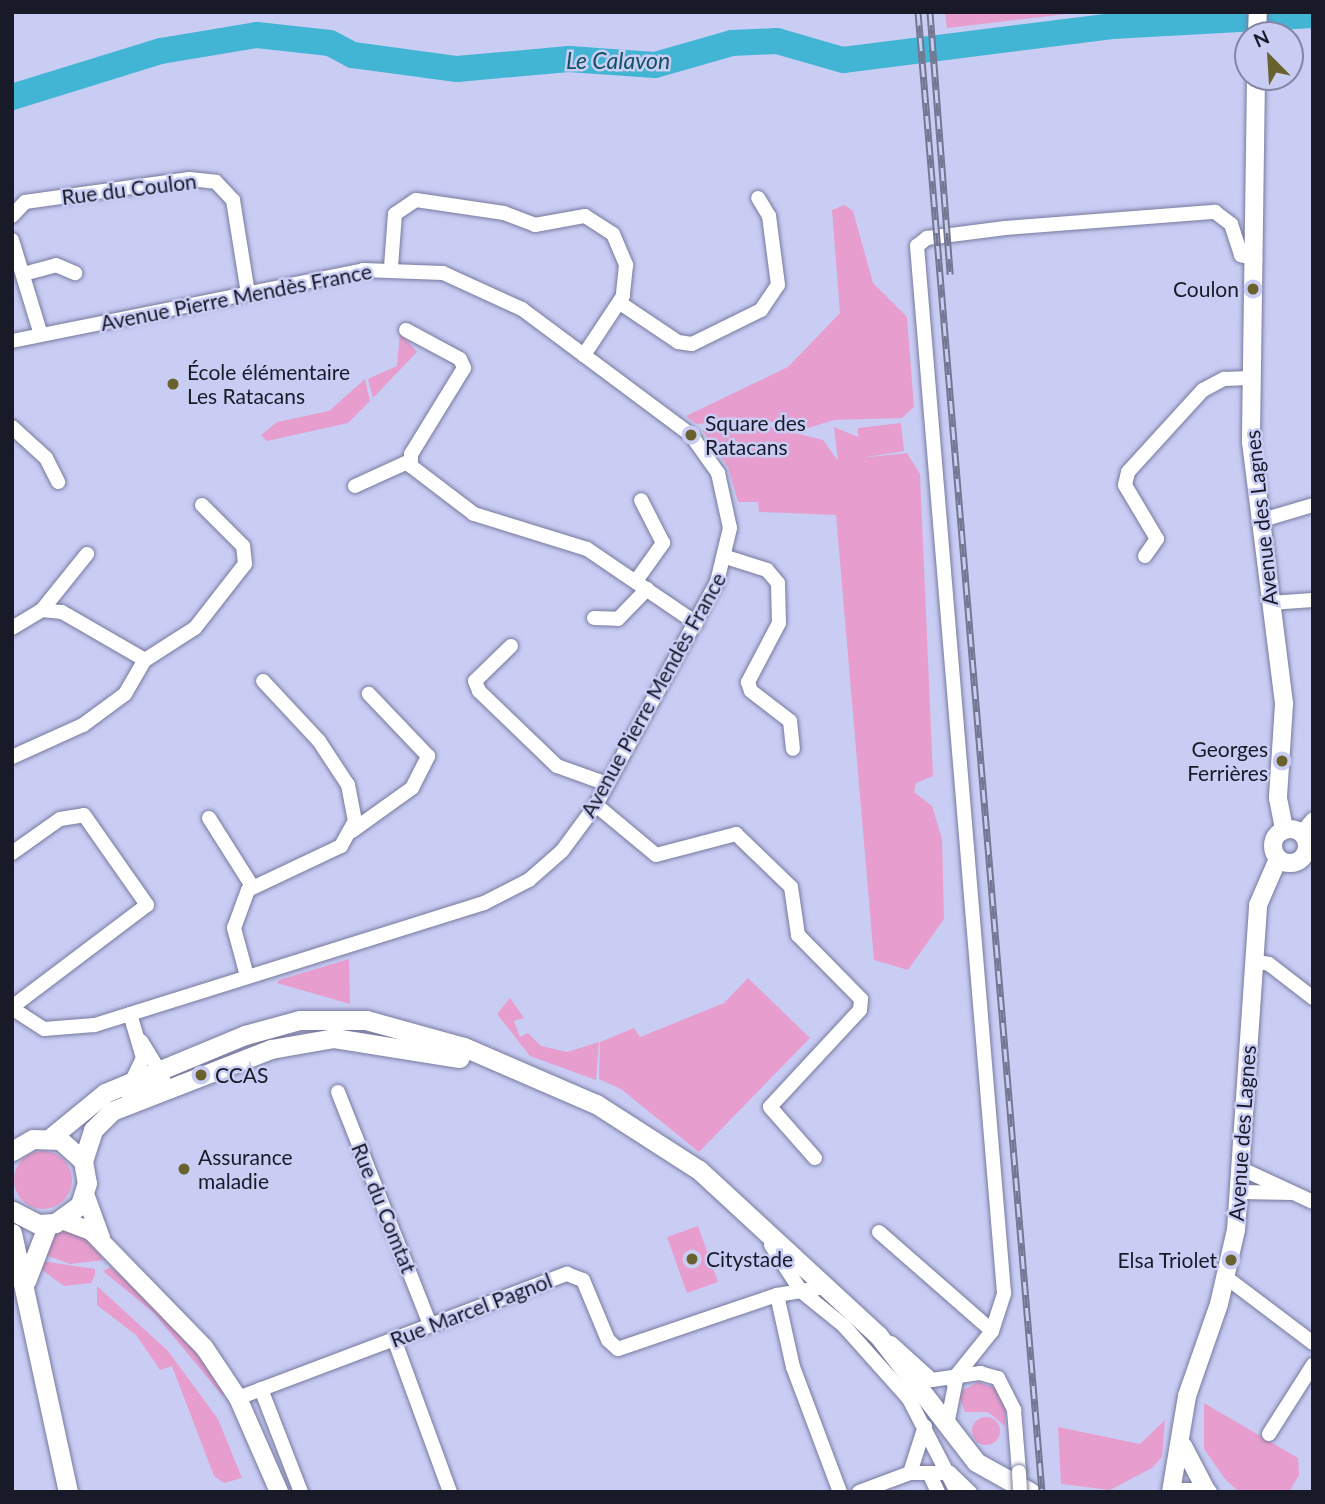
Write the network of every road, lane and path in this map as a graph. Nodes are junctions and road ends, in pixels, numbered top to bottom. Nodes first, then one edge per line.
1 (1256, 91) edge
2 (758, 198) dead end
3 (12, 216) edge
4 (12, 240) edge
5 (1255, 259) junction
6 (391, 267) junction
7 (27, 273) junction
8 (75, 273) dead end
9 (248, 294) junction
10 (620, 303) junction
11 (406, 330) dead end
12 (41, 335) junction
13 (12, 341) edge
14 (584, 355) junction
15 (1250, 378) junction
16 (12, 427) edge
17 (410, 461) junction
18 (58, 482) dead end
19 (355, 486) dead end
20 (641, 500) dead end
21 (202, 505) dead end
22 (1313, 505) edge
23 (1259, 521) junction
24 (86, 554) dead end
25 (1145, 556) dead end
26 (726, 557) junction
27 (641, 585) junction
28 (1313, 600) edge
29 (1270, 603) junction
30 (42, 610) junction
31 (594, 618) dead end
32 (696, 623) junction
33 (12, 628) edge
34 (511, 646) dead end
35 (145, 660) junction
36 (262, 681) dead end
37 (369, 694) dead end
38 (793, 749) dead end
39 (12, 757) edge
40 (607, 783) junction
41 (596, 805) junction
42 (209, 818) dead end
43 (1299, 827) edge
44 (352, 831) junction
45 (12, 853) edge
46 (1278, 859) junction
47 (252, 886) junction
48 (1254, 961) junction
49 (247, 976) junction
50 (1313, 998) edge
51 (12, 1008) edge
52 (130, 1014) junction
53 (141, 1041) junction
54 (162, 1068) junction
55 (132, 1081) junction
56 (564, 1089) junction
57 (338, 1092) dead end
58 (112, 1111) junction
59 (50, 1138) junction
60 (14, 1147) edge
61 (815, 1157) dead end
62 (83, 1161) junction
63 (1242, 1168) junction
64 (1240, 1192) junction
65 (85, 1194) junction
66 (1298, 1194) junction
67 (1313, 1202) edge
68 (12, 1211) edge
69 (55, 1222) junction
70 (754, 1222) junction
71 (879, 1232) dead end
72 (12, 1233) edge
73 (102, 1241) junction
74 (1227, 1278) junction
75 (26, 1282) junction
76 (826, 1287) junction
77 (801, 1292) junction
78 (777, 1295) junction
79 (430, 1324) junction
80 (878, 1335) junction
81 (987, 1337) junction
82 (394, 1339) junction
83 (1313, 1343) edge
84 (1313, 1365) edge
85 (992, 1376) junction
86 (954, 1380) junction
87 (261, 1389) junction
88 (238, 1398) junction
89 (947, 1425) junction
90 (925, 1426) junction
91 (1269, 1434) dead end
92 (1183, 1446) junction
93 (910, 1473) junction
94 (929, 1473) junction
95 (950, 1474) junction
96 (68, 1492) edge
97 (279, 1492) edge
98 (301, 1492) edge
99 (450, 1492) edge
100 (840, 1492) edge
101 (859, 1492) edge
102 (938, 1492) edge
103 (957, 1492) edge
104 (970, 1492) edge
105 (1020, 1492) edge
106 (1030, 1492) edge
107 (1171, 1492) edge
108 (1182, 1492) edge
109 (1207, 1492) edge

1 - 5 street, Avenue des Lagnes
2 - 10 street
3 - 9 street, Rue du Coulon
4 - 7 street
5 - 15 street, Avenue des Lagnes
5 - 81 street
6 - 9 street, Avenue Pierre Mendès France
6 - 10 street
6 - 14 street, Avenue Pierre Mendès France
7 - 8 street
7 - 12 street
9 - 12 street, Avenue Pierre Mendès France
10 - 14 street
11 - 17 street
12 - 13 street, Avenue Pierre Mendès France
14 - 26 street, Avenue Pierre Mendès France
15 - 23 street, Avenue des Lagnes
15 - 25 street
16 - 18 street
17 - 19 street
17 - 27 street
20 - 27 street
21 - 35 street
22 - 23 street
23 - 29 street, Avenue des Lagnes
24 - 30 street
26 - 32 street, Avenue Pierre Mendès France
26 - 38 street
27 - 31 street
27 - 32 street
28 - 29 street
29 - 43 street, Avenue des Lagnes
30 - 33 street
30 - 35 street
32 - 40 street, Avenue Pierre Mendès France
34 - 40 street
35 - 39 street
36 - 44 street
37 - 44 street
40 - 41 street, Avenue Pierre Mendès France
41 - 49 street, Avenue Pierre Mendès France
41 - 61 street
42 - 47 street
43 - 46 street, Avenue des Lagnes
43 - 46 street
44 - 47 street
45 - 51 street
46 - 48 street, Avenue des Lagnes
47 - 49 street
48 - 50 street
48 - 63 street, Avenue des Lagnes
49 - 52 street, Avenue Pierre Mendès France
51 - 52 street, Avenue Pierre Mendès France
52 - 53 street
53 - 54 street
53 - 55 street
54 - 55 main road
54 - 56 main road
54 - 58 street
55 - 59 main road
56 - 58 main road
56 - 70 main road
57 - 79 street, Rue du Comtat
58 - 62 main road
59 - 60 main road
59 - 62 main road
62 - 65 main road
63 - 64 street, Avenue des Lagnes
63 - 66 street
64 - 66 street
64 - 74 street, Avenue des Lagnes
65 - 69 main road
65 - 73 street
66 - 67 street
68 - 69 main road
69 - 73 street
69 - 75 main road
70 - 76 main road
70 - 77 street
71 - 81 street
72 - 75 main road
73 - 88 street
74 - 83 street
74 - 92 street, Avenue des Lagnes
75 - 96 main road
76 - 77 street, Rue Marcel Pagnol
76 - 80 main road
77 - 78 street, Rue Marcel Pagnol
77 - 90 street
78 - 79 street, Rue Marcel Pagnol
78 - 100 street
79 - 82 street, Rue Marcel Pagnol
80 - 86 street
80 - 89 main road
81 - 85 street
81 - 86 street
82 - 87 street, Rue Marcel Pagnol
82 - 99 street
84 - 91 street
85 - 86 street
85 - 105 street, bridge
86 - 89 street
87 - 88 street, Rue Marcel Pagnol
87 - 98 street
88 - 97 street
89 - 106 main road
90 - 93 street
90 - 95 street
92 - 107 street, Avenue des Lagnes
92 - 109 street
93 - 94 street
93 - 101 street
94 - 95 street
94 - 102 street
95 - 103 street
95 - 104 street
108 - 109 main road

